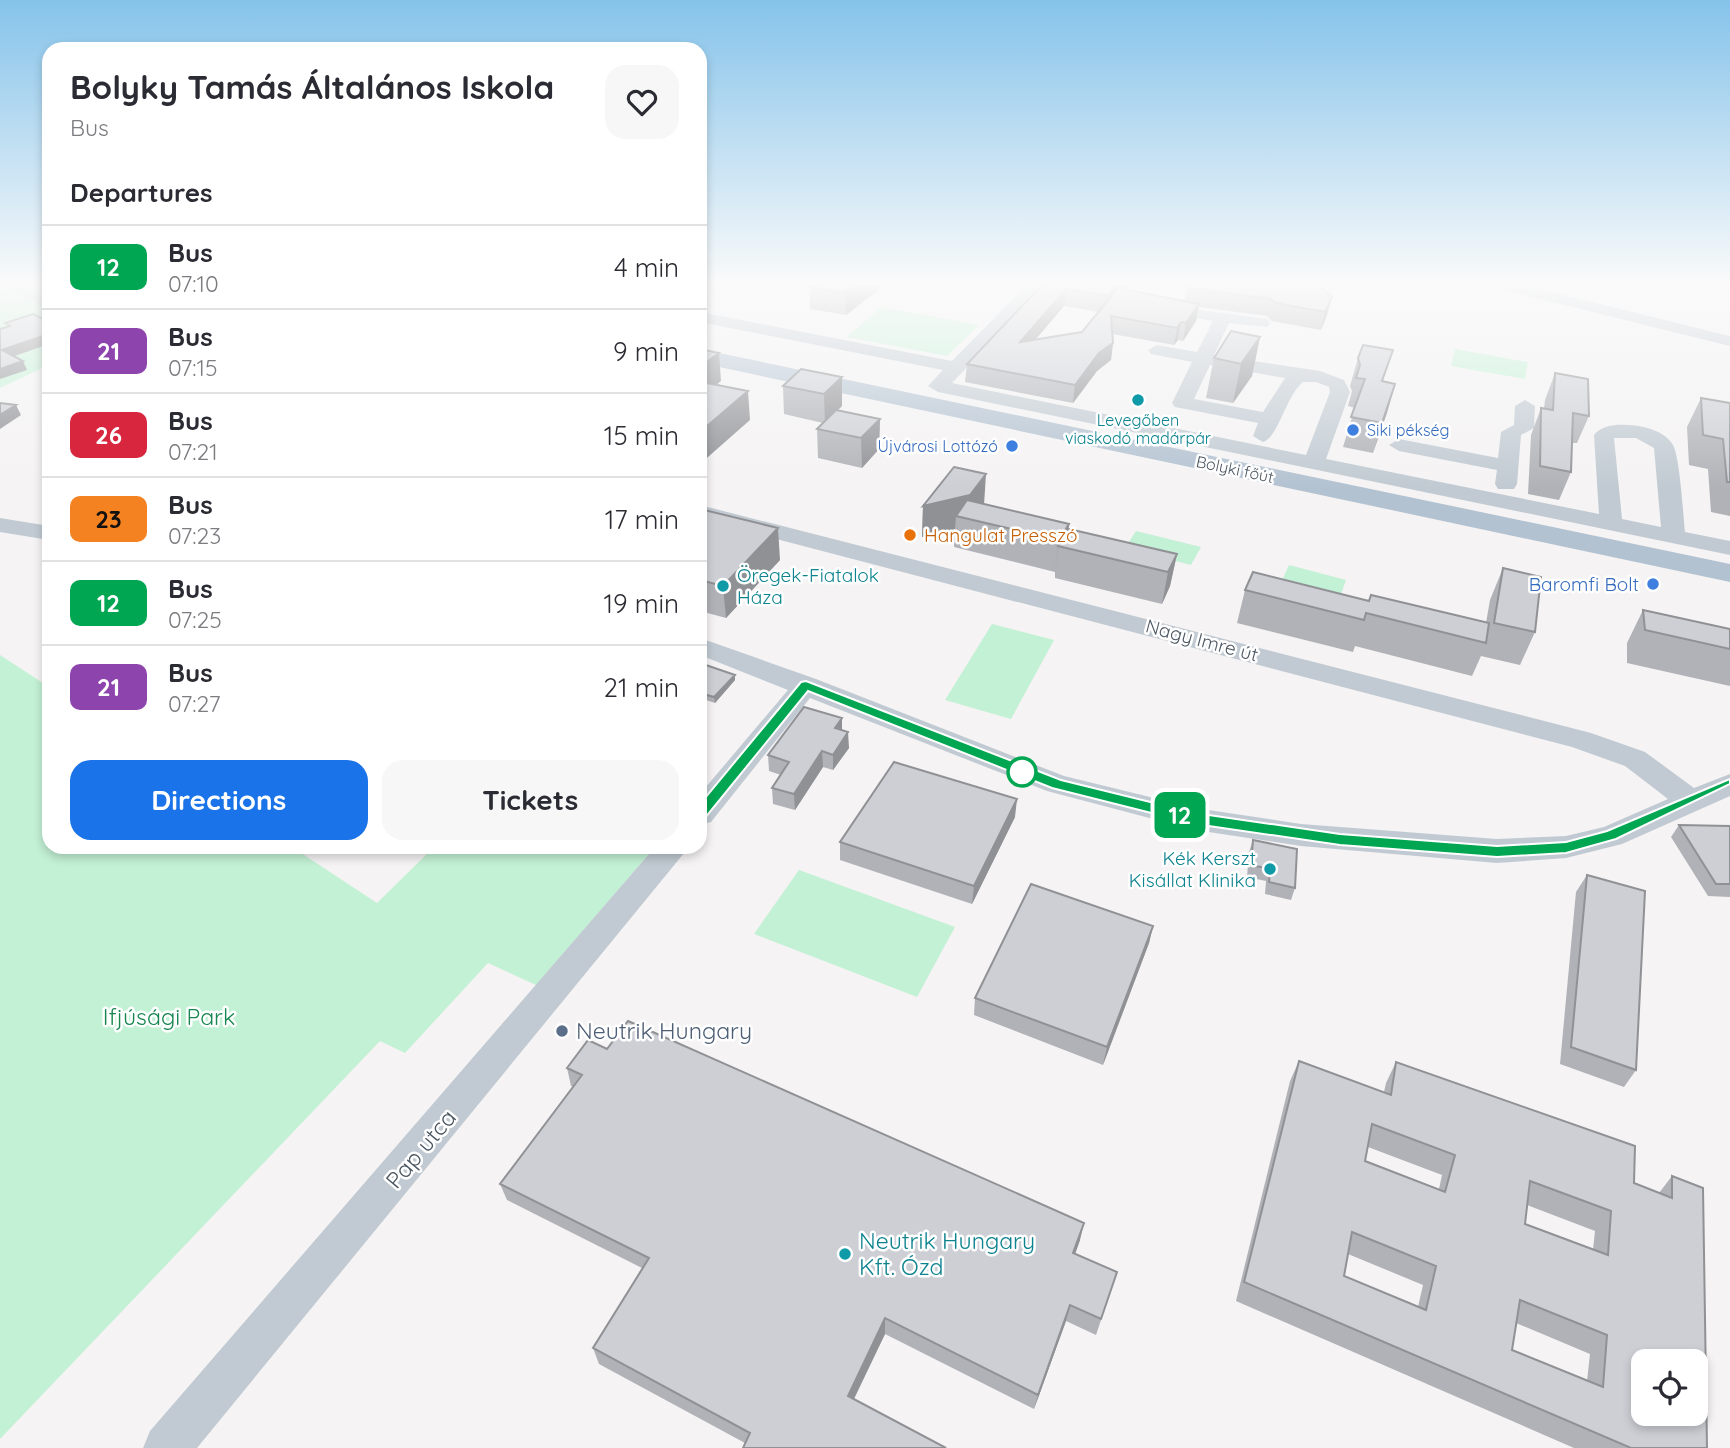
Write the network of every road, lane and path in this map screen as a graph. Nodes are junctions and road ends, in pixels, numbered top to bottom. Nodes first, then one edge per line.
1 (883, 353) edge
2 (971, 353) edge
3 (1172, 353) edge
4 (1207, 353) edge
5 (707, 357) edge
6 (1204, 358) junction
7 (957, 367) junction
8 (1305, 376) junction
9 (929, 395) junction
10 (1525, 406) dead end
11 (1270, 419) junction
12 (1399, 445) dead end
13 (1257, 452) junction
14 (1314, 463) junction
15 (1508, 466) junction
16 (1504, 502) junction
17 (707, 514) edge
18 (1611, 524) junction
19 (0, 525) edge
20 (42, 532) edge
21 (1674, 537) junction
22 (1730, 548) edge
23 (1730, 573) edge
24 (707, 649) edge
25 (806, 685) junction
26 (1730, 784) edge
27 (1689, 799) junction
28 (707, 805) edge
29 (667, 854) edge
30 (167, 1448) edge

1 - 7 street
2 - 7 street
3 - 6 street
4 - 6 street
5 - 9 main road, Bolyki főút
6 - 8 street
6 - 11 street
7 - 9 street
8 - 11 street
8 - 14 street
9 - 13 street
9 - 23 main road, Bolyki főút
10 - 15 street
11 - 13 street
12 - 15 street
13 - 14 street
14 - 16 street
15 - 16 street
16 - 18 street
17 - 27 street, Nagy Imre út
18 - 21 street
18 - 21 street
19 - 20 street
21 - 22 street
24 - 25 street
25 - 27 street
25 - 28 street
26 - 27 street
29 - 30 street, Pap utca

